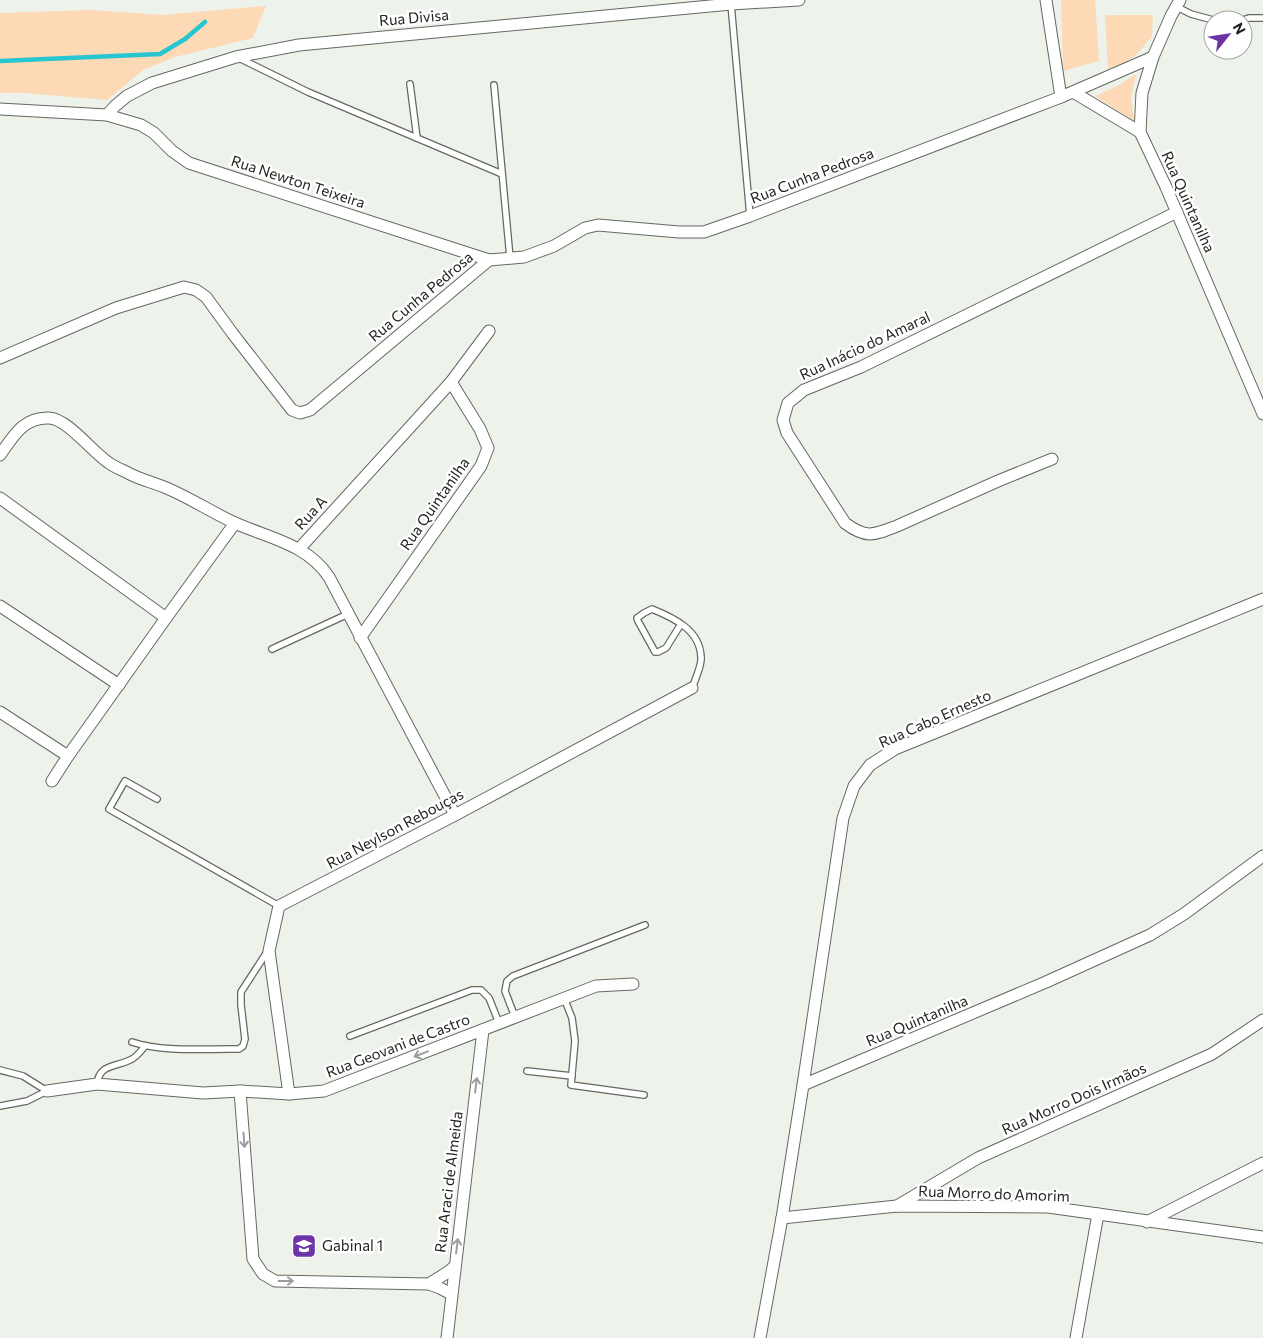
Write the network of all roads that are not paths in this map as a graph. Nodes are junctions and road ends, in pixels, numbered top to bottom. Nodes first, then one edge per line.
1 (799, 0) edge
2 (1046, 0) edge
3 (1178, 3) edge
4 (731, 4) junction
5 (1203, 17) edge
6 (236, 57) junction
7 (1152, 57) junction
8 (410, 84) dead end
9 (494, 85) dead end
10 (1073, 92) junction
11 (1061, 97) junction
12 (0, 109) edge
13 (107, 115) junction
14 (1140, 132) junction
15 (417, 138) junction
16 (502, 174) junction
17 (1177, 212) junction
18 (750, 216) junction
19 (510, 258) junction
20 (489, 260) junction
21 (489, 331) dead end
22 (0, 358) edge
23 (451, 382) junction
24 (1263, 414) edge
25 (0, 455) edge
26 (1052, 459) dead end
27 (0, 498) edge
28 (235, 523) junction
29 (299, 549) junction
30 (1263, 599) edge
31 (0, 606) edge
32 (348, 614) junction
33 (166, 618) junction
34 (681, 624) junction
35 (360, 638) junction
36 (272, 649) dead end
37 (119, 685) junction
38 (692, 688) joint
39 (0, 712) edge
40 (68, 756) junction
41 (52, 781) dead end
42 (157, 800) dead end
43 (455, 815) junction
44 (1263, 856) edge
45 (280, 906) junction
46 (644, 925) dead end
47 (269, 951) junction
48 (633, 984) dead end
49 (564, 998) junction
50 (515, 1017) junction
51 (1263, 1020) edge
52 (499, 1023) junction
53 (483, 1030) junction
54 (350, 1036) dead end
55 (132, 1042) dead end
56 (145, 1046) junction
57 (0, 1070) edge
58 (527, 1071) dead end
59 (572, 1076) junction
60 (97, 1084) junction
61 (803, 1085) junction
62 (47, 1091) junction
63 (240, 1091) junction
64 (289, 1094) junction
65 (644, 1095) dead end
66 (0, 1106) edge
67 (1263, 1163) edge
68 (897, 1206) junction
69 (1098, 1214) junction
70 (782, 1218) junction
71 (1147, 1222) junction
72 (1263, 1236) edge
73 (454, 1266) junction
74 (429, 1284) junction
75 (451, 1294) junction
76 (447, 1338) edge
77 (760, 1338) edge
78 (1076, 1338) edge

1 - 4 street, Rua Divisa
2 - 11 street
3 - 5 lane
3 - 7 street, Rua Quintanilha
4 - 6 street, Rua Divisa
4 - 18 lane
6 - 13 street, Rua Divisa
6 - 15 lane
7 - 10 street, Rua Cunha Pedrosa
7 - 14 street, Rua Quintanilha
8 - 15 lane
9 - 16 lane
10 - 11 street, Rua Cunha Pedrosa
10 - 14 street
11 - 18 street, Rua Cunha Pedrosa
12 - 13 street, Rua Newton Teixeira
13 - 20 street, Rua Newton Teixeira
14 - 17 street, Rua Quintanilha
15 - 16 lane
16 - 19 lane
17 - 24 street, Rua Quintanilha
17 - 26 street, Rua Inácio do Amaral
18 - 19 street, Rua Cunha Pedrosa
19 - 20 street, Rua Cunha Pedrosa
20 - 22 street, Rua Cunha Pedrosa
21 - 23 street, Rua A
23 - 29 street, Rua A
23 - 35 street, Rua Quintanilha
25 - 28 street
27 - 33 street
28 - 29 street
28 - 33 street
29 - 32 street, Rua A
30 - 61 street, Rua Cabo Ernesto
31 - 37 street
32 - 35 street, Rua A
32 - 36 lane
33 - 37 street
34 - 34 lane
34 - 38 lane
35 - 43 street, Rua A
37 - 40 street
38 - 43 street, Rua Neylson Rebouças
39 - 40 street
40 - 41 street
42 - 45 lane
43 - 45 street, Rua Neylson Rebouças
44 - 61 street, Rua Quintanilha
45 - 47 street
46 - 50 lane
47 - 56 lane
47 - 64 street
48 - 49 street, Rua Geovani de Castro
49 - 50 street, Rua Geovani de Castro
49 - 59 lane
50 - 52 street, Rua Geovani de Castro
51 - 68 street, Rua Morro Dois Irmãos
52 - 53 street, Rua Geovani de Castro
52 - 54 lane
53 -> 64 street, Rua Geovani de Castro
73 -> 53 street, Rua Araci de Almeida
55 - 56 lane
56 - 60 lane
57 - 62 lane
58 - 59 lane
59 - 65 lane
60 - 62 street, Rua Geovani de Castro
60 - 63 street, Rua Geovani de Castro
61 - 70 street
62 - 66 lane
63 - 64 street, Rua Geovani de Castro
63 -> 74 street
67 - 71 street
68 - 69 street, Rua Morro do Amorim
68 - 70 street, Rua Morro do Amorim
69 - 71 street, Rua Morro do Amorim
69 - 78 street
70 - 77 street
71 - 72 street, Rua Morro do Amorim
73 - 74 street
73 - 75 street, Rua Araci de Almeida
74 - 75 street
75 - 76 street, Rua Araci de Almeida

